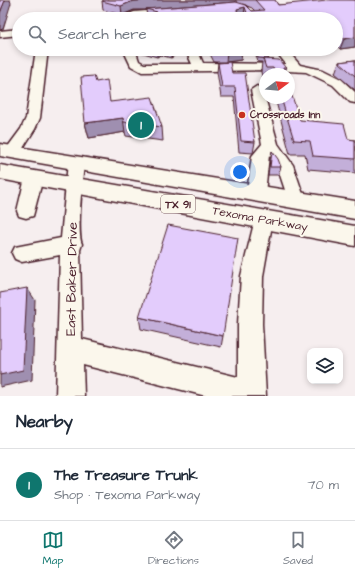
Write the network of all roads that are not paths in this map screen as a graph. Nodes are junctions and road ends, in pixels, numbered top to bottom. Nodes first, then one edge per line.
1 (181, 11) edge
2 (169, 12) edge
3 (12, 33) edge
4 (0, 34) edge
5 (41, 56) edge
6 (131, 56) edge
7 (194, 56) edge
8 (286, 56) edge
9 (199, 67) junction
10 (296, 68) junction
11 (257, 90) dead end
12 (355, 99) edge
13 (270, 145) junction
14 (6, 151) edge
15 (76, 162) junction
16 (0, 172) edge
17 (34, 178) junction
18 (74, 185) junction
19 (256, 193) junction
20 (296, 200) junction
21 (355, 210) edge
22 (26, 211) dead end
23 (264, 219) junction
24 (355, 236) edge
25 (72, 244) junction
26 (22, 253) dead end
27 (70, 349) junction
28 (252, 395) edge
29 (70, 396) edge

1 - 2 street
3 - 4 street
5 - 14 street
6 - 9 street
7 - 9 street
8 - 10 street
9 - 10 street
10 - 12 street
11 - 13 street
13 - 19 street
13 - 20 street
14 - 15 main road, Texoma Parkway / TX 91
15 - 18 street, East Baker Drive
15 - 19 main road, Texoma Parkway / TX 91
16 - 17 main road, Texoma Parkway / TX 91
17 - 18 main road, Texoma Parkway / TX 91
17 - 22 street
18 - 23 main road, Texoma Parkway / TX 91
18 - 25 street, East Baker Drive
19 - 20 main road, Texoma Parkway / TX 91
20 - 21 main road, Texoma Parkway / TX 91
23 - 24 main road, Texoma Parkway / TX 91
23 - 28 street
25 - 26 street
25 - 27 street, East Baker Drive
27 - 28 street
27 - 29 street, East Baker Drive

